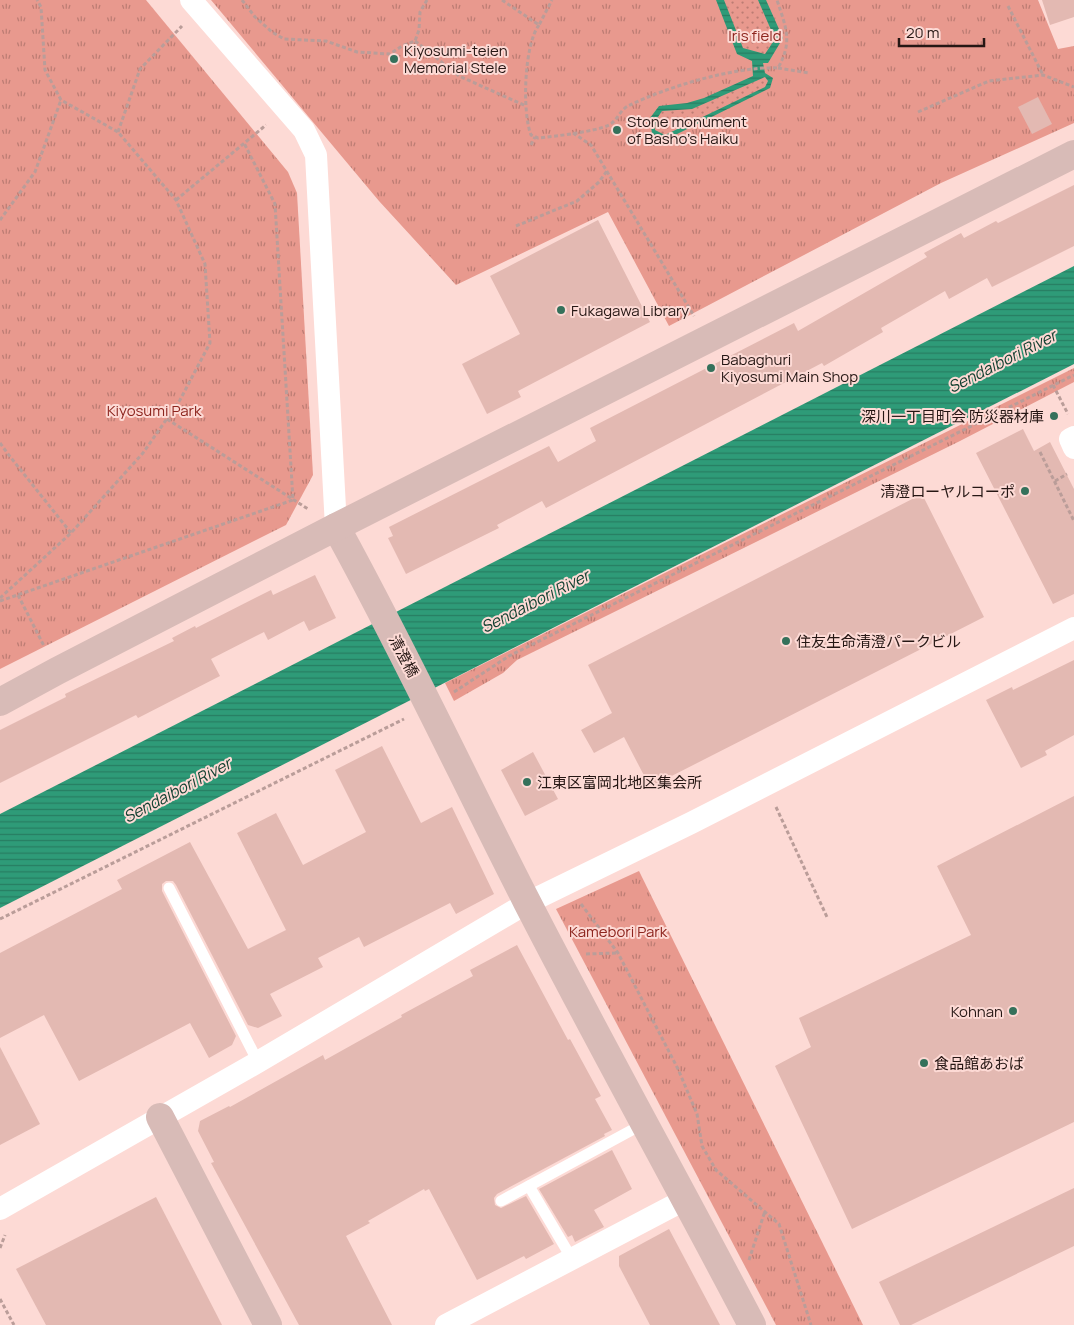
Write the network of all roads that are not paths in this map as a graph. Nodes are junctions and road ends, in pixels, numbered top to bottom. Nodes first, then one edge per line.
1 (189, 10) edge
2 (1074, 154) edge
3 (1071, 427) edge
4 (1074, 448) edge
5 (336, 527) junction
6 (1074, 628) edge
7 (0, 702) edge
8 (169, 888) dead end
9 (527, 903) junction
10 (258, 1062) junction
11 (160, 1117) junction
12 (643, 1124) junction
13 (529, 1186) junction
14 (686, 1199) junction
15 (502, 1201) dead end
16 (4, 1219) edge
17 (572, 1259) junction
18 (268, 1325) edge
19 (446, 1325) edge
20 (752, 1325) edge

1 - 5 street
2 - 5 street
3 - 4 street
5 - 7 street
5 - 9 street, 清澄橋
6 - 9 street
8 - 10 lane
9 - 10 street
9 - 12 street, 清澄橋
10 - 11 street
11 - 16 street
11 - 18 street
12 - 13 lane
12 - 14 street, 清澄橋
13 - 15 lane
13 - 17 lane
14 - 17 street
14 - 20 street, 清澄橋
17 - 19 street

